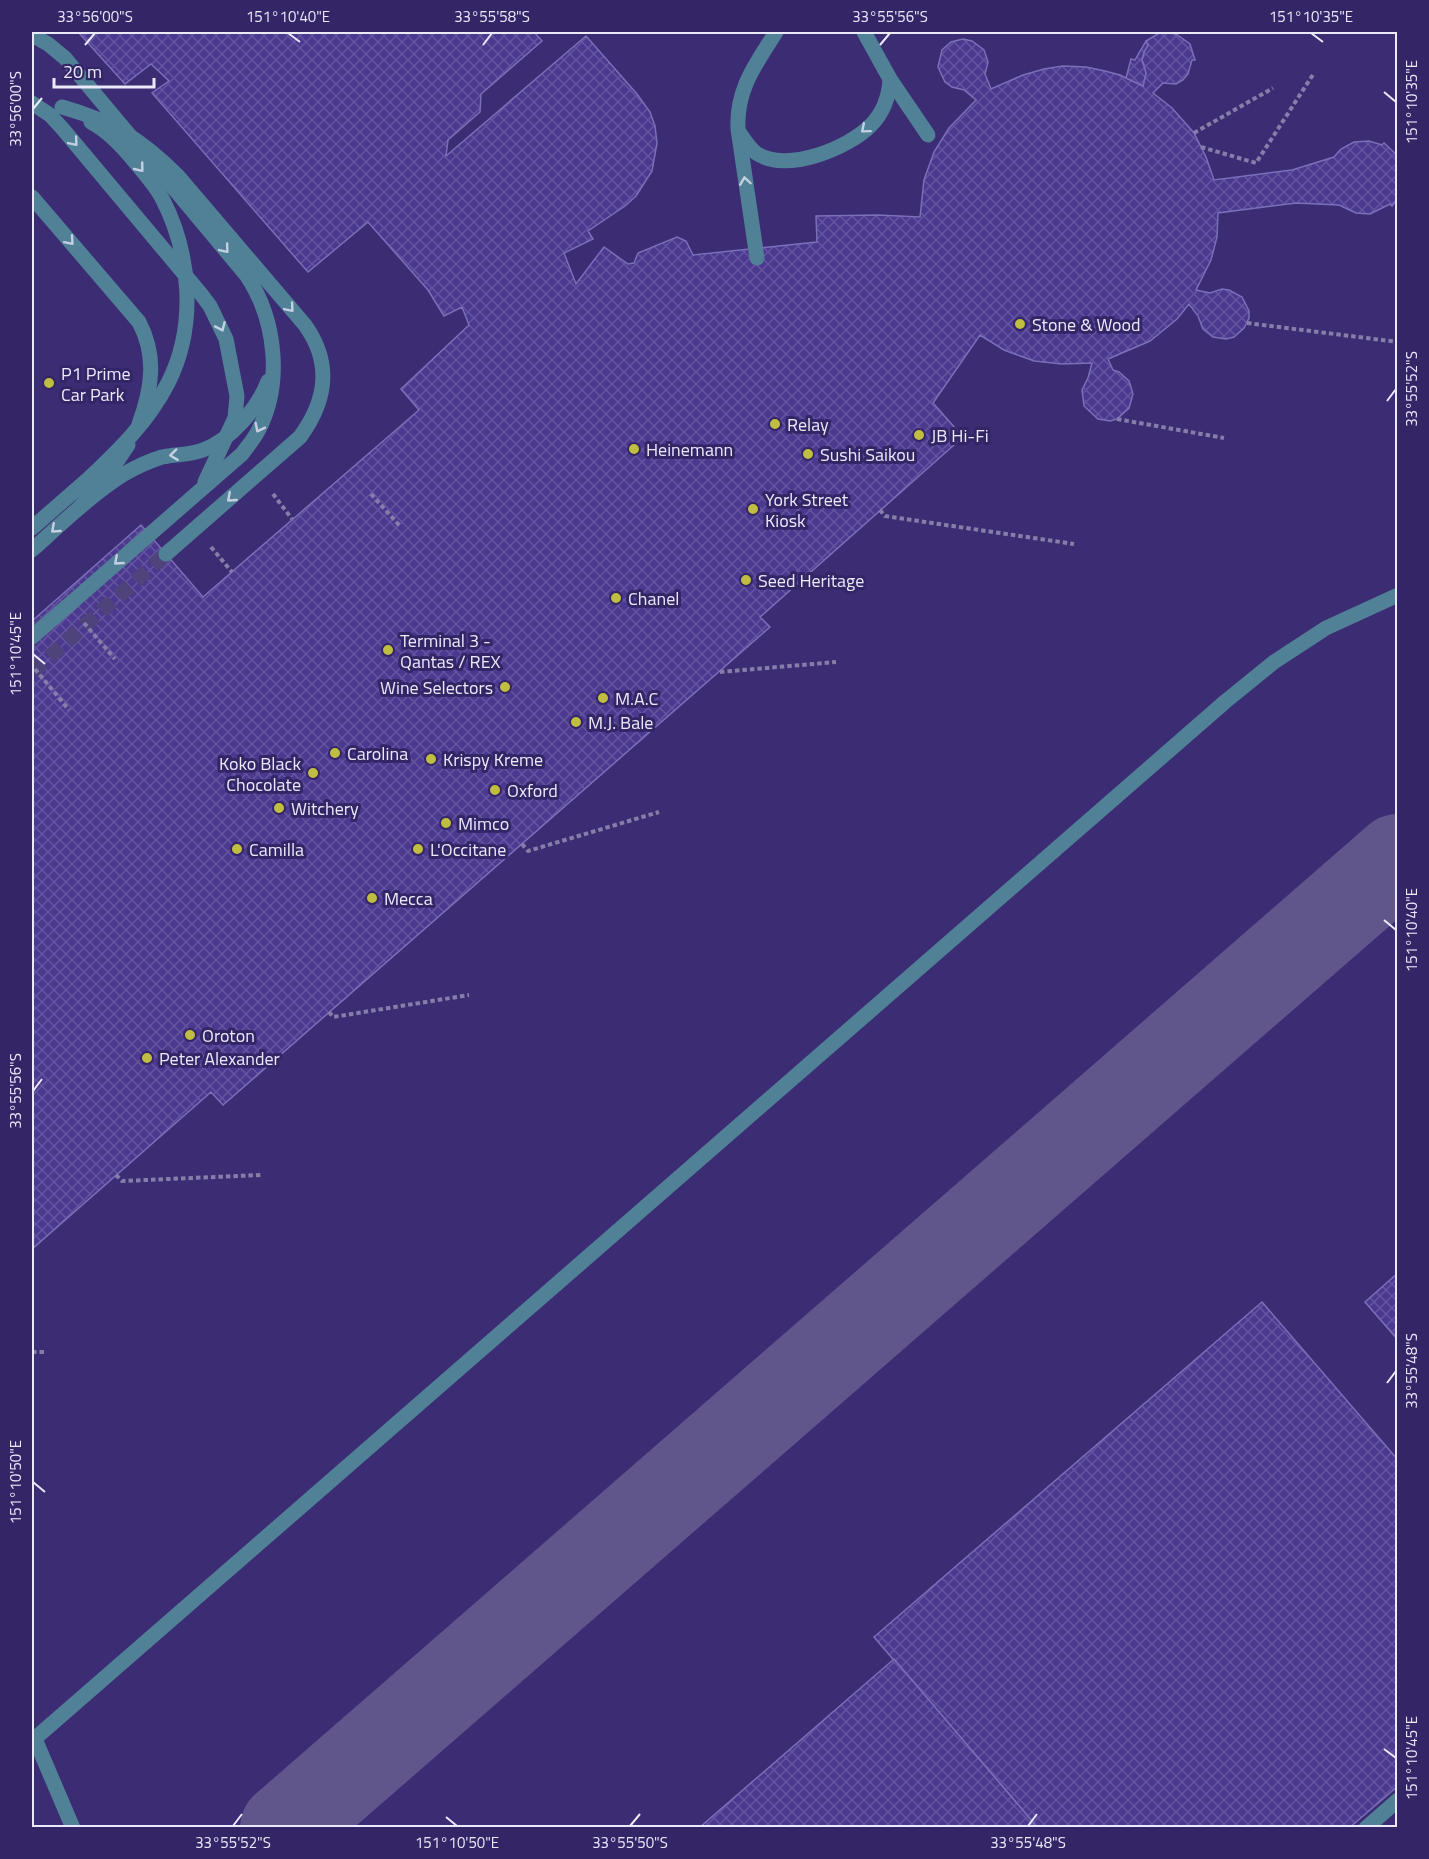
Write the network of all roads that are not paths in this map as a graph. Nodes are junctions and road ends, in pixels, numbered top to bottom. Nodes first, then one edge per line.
1 (776, 32) edge
2 (864, 32) edge
3 (32, 35) edge
4 (890, 79) junction
5 (32, 101) edge
6 (62, 107) junction
7 (738, 129) junction
8 (928, 135) dead end
9 (32, 196) edge
10 (757, 258) dead end
11 (273, 366) junction
12 (227, 435) junction
13 (202, 488) junction
14 (78, 509) junction
15 (32, 528) edge
16 (32, 550) edge
17 (166, 554) tunnel mouth
18 (1398, 596) edge
19 (32, 637) edge
20 (33, 1740) edge
21 (1398, 1800) edge
22 (73, 1827) edge
23 (1366, 1827) edge

1 - 7 street
2 - 4 street
3 -> 11 street
4 -> 7 street
4 - 8 street
5 - 6 street
5 -> 12 street
6 -> 15 street, bridge
6 -> 17 street, bridge
10 -> 7 street
9 -> 14 street
11 - 12 street
11 -> 13 street
12 - 13 street
12 -> 14 street
13 -> 19 street
14 -> 16 street
18 - 20 street
20 - 22 street
21 - 23 street

